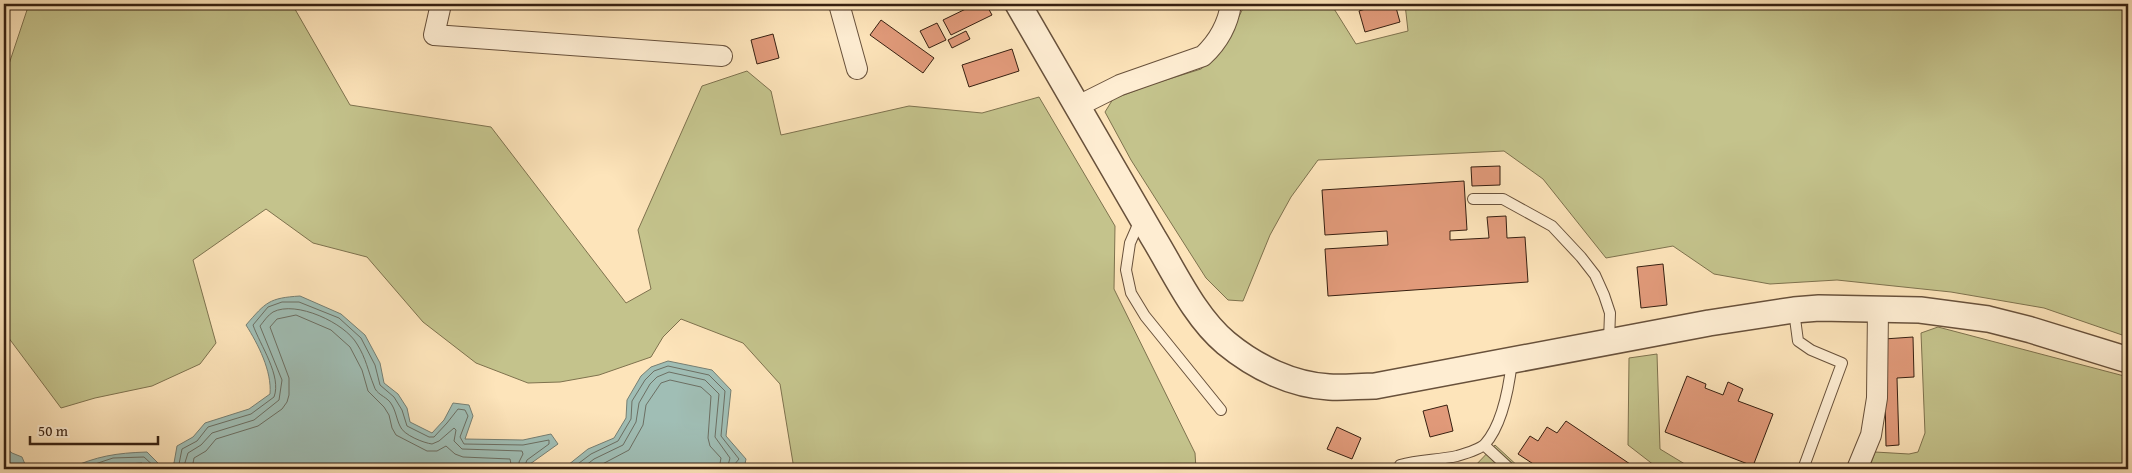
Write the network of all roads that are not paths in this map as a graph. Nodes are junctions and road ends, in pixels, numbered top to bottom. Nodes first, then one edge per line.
1 (441, 4) edge
2 (839, 4) edge
3 (1018, 4) edge
4 (1231, 4) edge
5 (722, 56) dead end
6 (857, 69) dead end
7 (1078, 106) junction
8 (1473, 199) dead end
9 (1142, 217) junction
10 (1878, 308) junction
11 (1794, 310) junction
12 (1609, 341) junction
13 (2128, 360) edge
14 (1512, 361) junction
15 (1221, 410) dead end
16 (1484, 445) junction
17 (1400, 465) dead end
18 (1510, 469) edge
19 (1803, 469) edge
20 (1857, 469) edge

1 - 5 street
2 - 6 street
3 - 7 street
4 - 7 street
7 - 9 street
8 - 12 lane
9 - 14 street
9 - 15 lane
10 - 11 street
10 - 13 street
10 - 20 street
11 - 12 street
11 - 19 lane
12 - 14 street
14 - 16 lane
16 - 17 lane
16 - 18 lane

